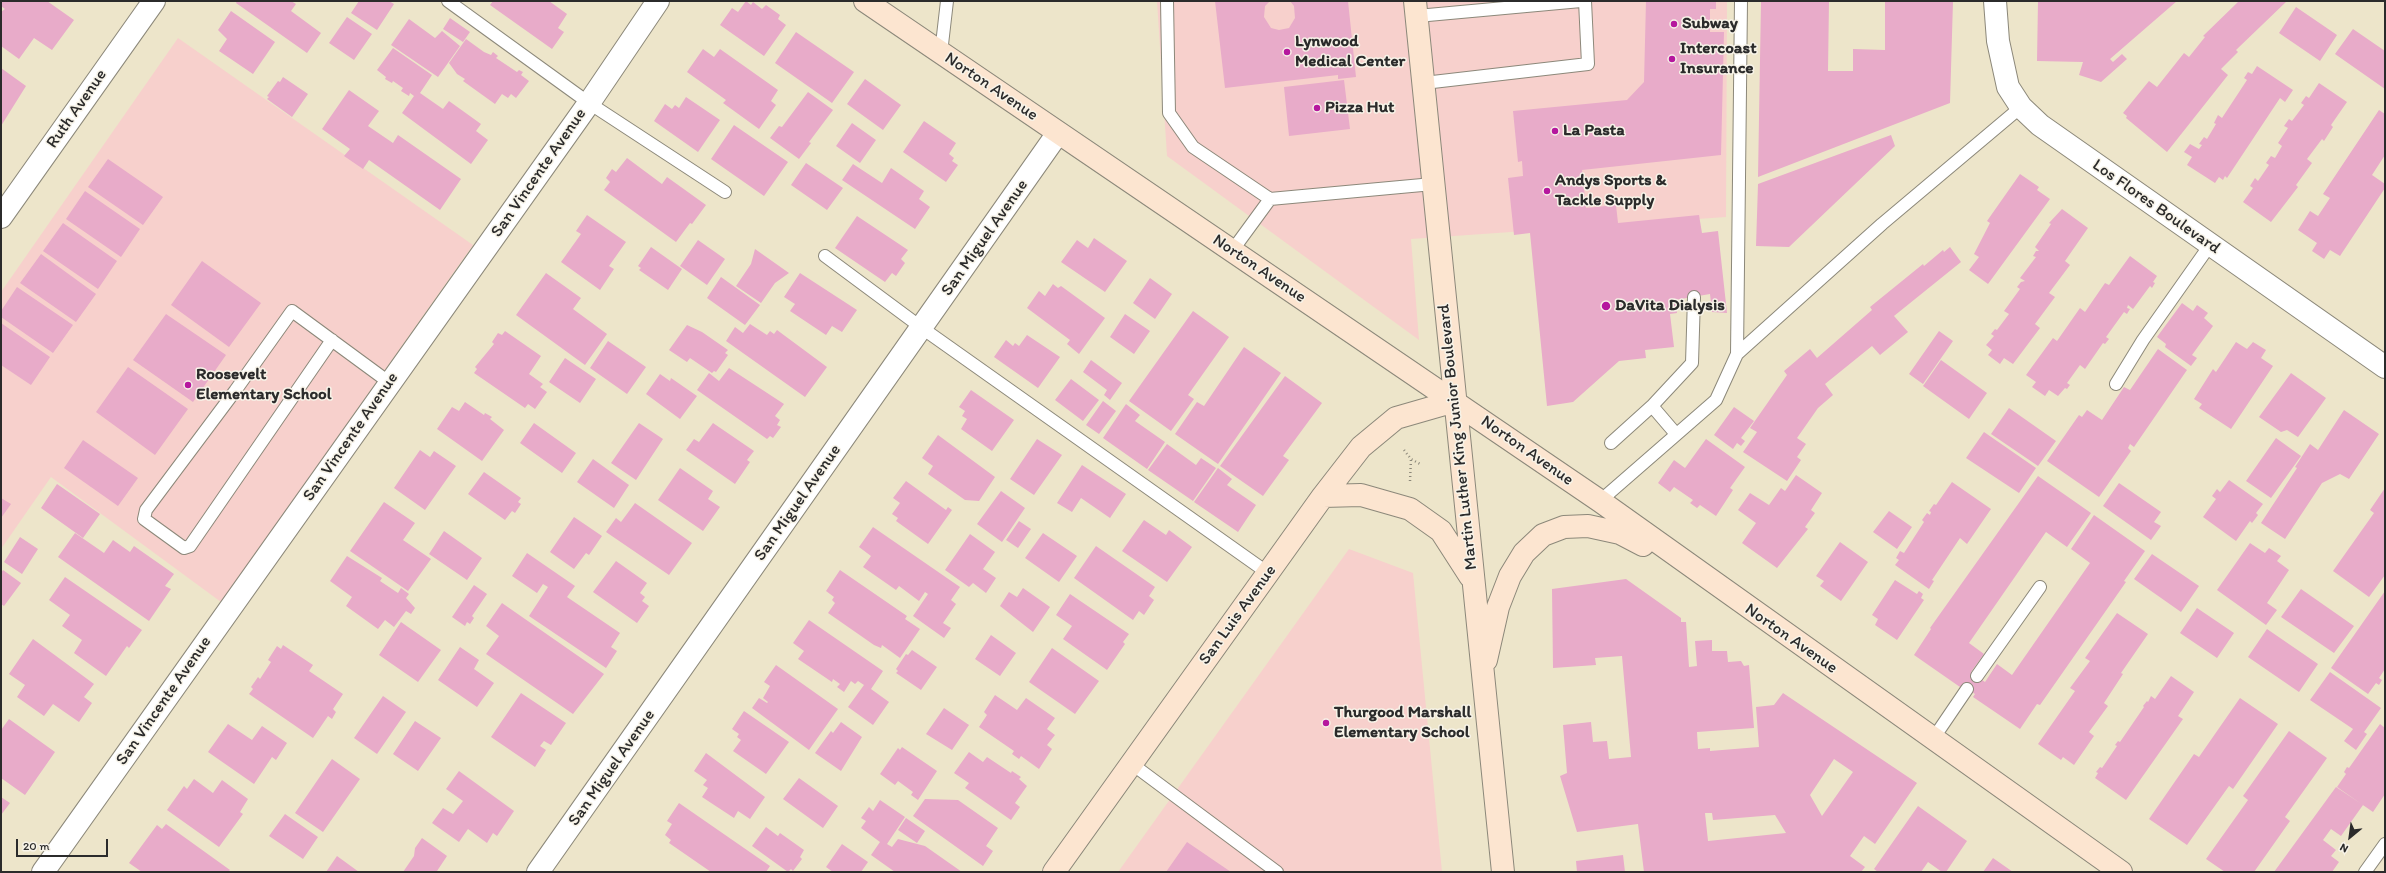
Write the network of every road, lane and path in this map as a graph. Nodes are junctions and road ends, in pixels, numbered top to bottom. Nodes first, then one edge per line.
1 (154, 1) edge
2 (448, 1) edge
3 (658, 1) edge
4 (865, 1) edge
5 (947, 1) edge
6 (1167, 1) edge
7 (1581, 1) edge
8 (1585, 1) edge
9 (1742, 1) edge
10 (1995, 1) edge
11 (1416, 9) edge
12 (941, 53) junction
13 (1424, 83) junction
14 (589, 103) junction
15 (2021, 107) junction
16 (1058, 133) junction
17 (1434, 184) junction
18 (725, 192) dead end
19 (1270, 199) junction
20 (1, 217) edge
21 (2210, 245) junction
22 (1232, 251) junction
23 (825, 256) dead end
24 (1694, 297) dead end
25 (922, 328) junction
26 (332, 340) junction
27 (1737, 354) junction
28 (2385, 367) edge
29 (390, 383) junction
30 (2116, 384) dead end
31 (1455, 401) junction
32 (1652, 406) junction
33 (1676, 434) junction
34 (1611, 443) dead end
35 (1404, 450) dead end
36 (1411, 459) junction
37 (1420, 464) dead end
38 (1409, 485) dead end
39 (1323, 496) junction
40 (1600, 501) junction
41 (1268, 573) junction
42 (1704, 577) junction
43 (1472, 580) junction
44 (2040, 587) dead end
45 (1482, 676) junction
46 (1977, 676) dead end
47 (1967, 689) dead end
48 (1933, 739) junction
49 (1132, 764) junction
50 (2385, 844) edge
51 (43, 872) edge
52 (538, 872) edge
53 (1054, 872) edge
54 (1277, 872) edge
55 (1503, 872) edge
56 (2121, 872) edge
57 (2365, 872) edge

1 - 20 street, Ruth Avenue
2 - 14 lane
3 - 14 street, San Vincente Avenue
4 - 12 street, Norton Avenue
5 - 12 lane
6 - 19 lane
7 - 11 lane
8 - 13 lane
9 - 27 lane
10 - 15 street, Los Flores Boulevard
11 - 13 street, Martin Luther King Junior Boulevard
12 - 16 street, Norton Avenue
13 - 17 street, Martin Luther King Junior Boulevard
14 - 18 lane
14 - 29 street, San Vincente Avenue
15 - 21 street, Los Flores Boulevard
15 - 27 lane
16 - 22 street, Norton Avenue
16 - 25 street, San Miguel Avenue
17 - 19 lane
17 - 31 street, Martin Luther King Junior Boulevard
19 - 22 lane
21 - 28 street, Los Flores Boulevard
21 - 30 lane
22 - 31 street, Norton Avenue
23 - 25 lane
24 - 32 lane
25 - 41 lane
25 - 52 street, San Miguel Avenue
26 - 26 lane
26 - 29 lane
27 - 33 lane
29 - 51 street, San Vincente Avenue
31 - 39 street, San Luis Avenue
31 - 40 street, Norton Avenue
31 - 43 street, Martin Luther King Junior Boulevard
32 - 33 lane
32 - 34 lane
33 - 40 lane
35 - 36 path
36 - 37 path
36 - 38 path
39 - 41 street, San Luis Avenue
39 - 43 street
40 - 42 street, Norton Avenue
41 - 49 street, San Luis Avenue
42 - 45 street
42 - 48 street, Norton Avenue
43 - 45 street, Martin Luther King Junior Boulevard
44 - 46 lane
45 - 55 street, Martin Luther King Junior Boulevard
47 - 48 lane
48 - 56 street, Norton Avenue
49 - 53 street, San Luis Avenue
49 - 54 lane
50 - 57 lane

